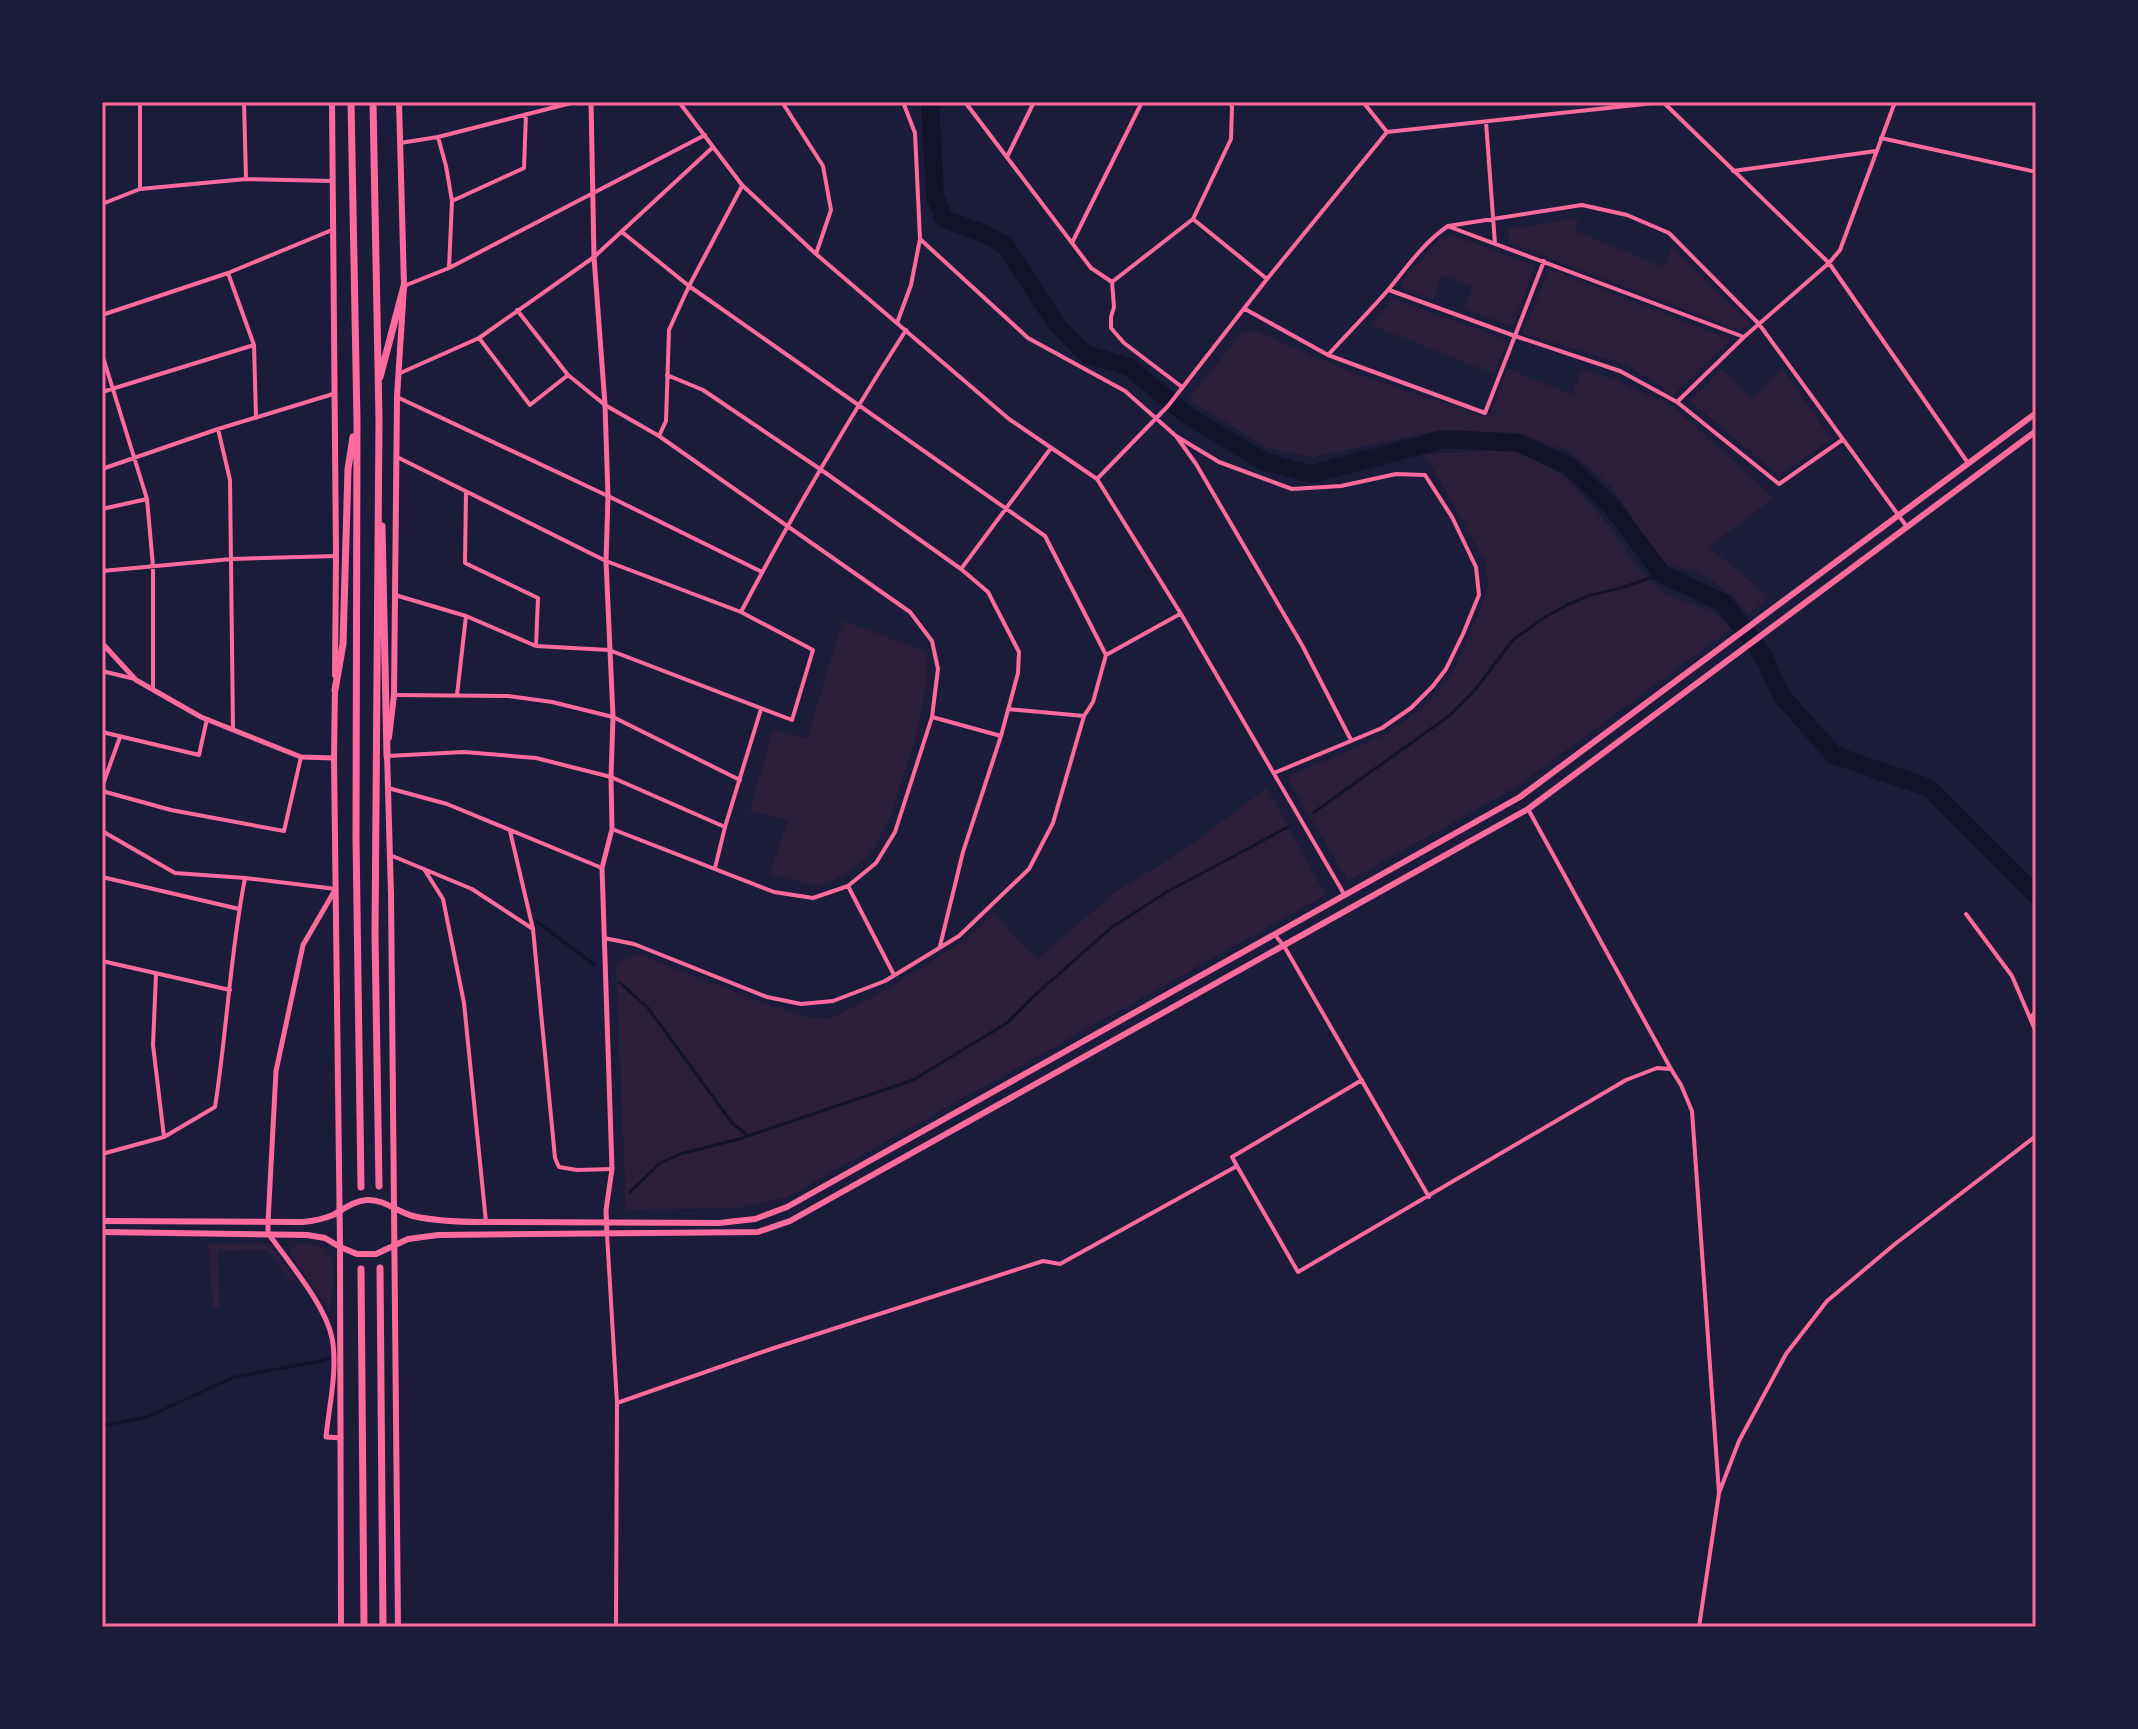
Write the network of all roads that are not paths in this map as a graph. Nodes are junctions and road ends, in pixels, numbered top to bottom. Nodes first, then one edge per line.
1 (138, 102) edge
2 (244, 102) edge
3 (332, 102) edge
4 (351, 102) edge
5 (373, 102) edge
6 (399, 102) edge
7 (575, 102) edge
8 (591, 102) edge
9 (679, 102) edge
10 (782, 102) edge
11 (903, 102) edge
12 (965, 102) edge
13 (1034, 102) edge
14 (1142, 102) edge
15 (1230, 102) edge
16 (1363, 102) edge
17 (1664, 102) edge
18 (1895, 102) edge
19 (526, 114) junction
20 (1486, 122) junction
21 (1387, 132) junction
22 (705, 135) junction
23 (438, 137) junction
24 (1881, 138) junction
25 (400, 143) junction
26 (713, 148) junction
27 (1876, 151) junction
28 (1007, 157) junction
29 (1733, 171) junction
30 (2036, 172) edge
31 (246, 179) junction
32 (333, 181) junction
33 (742, 185) junction
34 (140, 189) junction
35 (593, 195) junction
36 (452, 201) junction
37 (102, 204) edge
38 (1193, 219) junction
39 (1494, 219) junction
40 (1448, 226) junction
41 (334, 229) junction
42 (622, 232) junction
43 (920, 239) junction
44 (1072, 243) junction
45 (1495, 244) junction
46 (816, 254) junction
47 (594, 257) junction
48 (1544, 261) junction
49 (1829, 263) junction
50 (449, 268) junction
51 (228, 273) junction
52 (1267, 279) junction
53 (1112, 282) junction
54 (404, 286) junction
55 (689, 286) junction
56 (1388, 289) junction
57 (1245, 309) junction
58 (517, 310) junction
59 (102, 315) edge
60 (897, 323) junction
61 (1759, 324) junction
62 (906, 330) junction
63 (1515, 336) junction
64 (1744, 337) junction
65 (479, 338) junction
66 (254, 345) junction
67 (102, 354) edge
68 (1328, 355) junction
69 (398, 374) junction
70 (568, 375) junction
71 (667, 375) junction
72 (378, 387) junction
73 (113, 388) junction
74 (1180, 390) junction
75 (102, 392) edge
76 (333, 394) junction
77 (397, 397) junction
78 (1677, 402) junction
79 (605, 405) junction
80 (858, 405) junction
81 (356, 411) junction
82 (2036, 413) edge
83 (1157, 418) junction
84 (256, 419) junction
85 (218, 429) junction
86 (2036, 431) edge
87 (659, 436) junction
88 (1176, 436) junction
89 (1842, 440) junction
90 (1051, 448) junction
91 (397, 457) junction
92 (135, 458) junction
93 (1968, 463) junction
94 (102, 469) edge
95 (820, 469) junction
96 (378, 474) junction
97 (1097, 479) junction
98 (466, 492) junction
99 (608, 496) junction
100 (147, 499) junction
101 (1005, 508) junction
102 (102, 509) edge
103 (1899, 515) junction
104 (787, 525) junction
105 (1907, 527) junction
106 (336, 556) junction
107 (232, 559) junction
108 (606, 561) junction
109 (153, 566) junction
110 (961, 569) junction
111 (102, 571) edge
112 (762, 572) junction
113 (395, 595) junction
114 (741, 612) junction
115 (1181, 614) junction
116 (466, 616) junction
117 (102, 643) edge
118 (536, 646) junction
119 (609, 650) junction
120 (1106, 655) junction
121 (102, 671) edge
122 (136, 680) junction
123 (153, 689) junction
124 (335, 690) junction
125 (394, 695) junction
126 (457, 695) junction
127 (761, 709) junction
128 (1008, 709) junction
129 (1084, 716) junction
130 (613, 717) junction
131 (932, 717) junction
132 (207, 719) junction
133 (233, 730) junction
134 (102, 732) edge
135 (121, 736) junction
136 (1001, 736) junction
137 (1351, 740) junction
138 (387, 756) junction
139 (301, 757) junction
140 (334, 758) junction
141 (1274, 773) junction
142 (611, 777) junction
143 (740, 780) junction
144 (388, 788) junction
145 (102, 789) edge
146 (1528, 809) junction
147 (725, 827) junction
148 (612, 829) junction
149 (102, 831) edge
150 (510, 831) junction
151 (390, 855) junction
152 (602, 868) junction
153 (715, 868) junction
154 (424, 869) junction
155 (102, 877) edge
156 (245, 878) junction
157 (848, 886) junction
158 (336, 889) junction
159 (1344, 894) junction
160 (239, 909) junction
161 (1966, 914) dead end
162 (533, 929) junction
163 (1274, 933) junction
164 (604, 938) junction
165 (1284, 946) junction
166 (939, 948) junction
167 (102, 961) edge
168 (156, 974) junction
169 (894, 975) junction
170 (230, 990) junction
171 (2036, 1010) edge
172 (2031, 1018) junction
173 (2036, 1032) edge
174 (1671, 1069) junction
175 (1362, 1080) junction
176 (2036, 1136) edge
177 (164, 1137) junction
178 (102, 1154) edge
179 (1237, 1166) junction
180 (612, 1169) junction
181 (379, 1186) dead end
182 (361, 1187) dead end
183 (1429, 1197) junction
184 (394, 1207) junction
185 (340, 1211) junction
186 (102, 1221) edge
187 (268, 1222) junction
188 (486, 1222) junction
189 (606, 1222) junction
190 (102, 1232) edge
191 (268, 1233) junction
192 (607, 1234) junction
193 (340, 1247) junction
194 (395, 1247) junction
195 (380, 1268) dead end
196 (361, 1269) dead end
197 (617, 1403) junction
198 (341, 1438) junction
199 (1719, 1493) junction
200 (341, 1627) edge
201 (364, 1627) edge
202 (383, 1627) edge
203 (398, 1627) edge
204 (616, 1627) edge
205 (1699, 1627) edge

1 - 34 street
2 - 31 street
3 - 32 main road
4 - 81 highway
5 - 72 highway
6 - 25 main road
7 - 19 street
8 - 35 street
9 - 22 street
10 - 46 street
11 - 43 street
12 - 28 street
13 - 28 street
14 - 44 street
15 - 38 street
16 - 21 street
17 - 20 street
17 - 29 street
18 - 24 street
19 - 23 street
19 - 36 street
20 - 21 street
20 - 39 street
21 - 52 street
22 - 26 street
22 - 35 street
23 - 25 street
23 - 36 street
24 - 27 street
24 - 30 street
25 - 54 main road
26 - 33 street
26 - 42 street
27 - 29 street
27 - 49 street
28 - 44 street
29 - 49 street
31 - 32 street
31 - 34 street
32 - 41 main road
33 - 46 street
33 - 55 street
34 - 37 street
35 - 47 street
35 - 50 street
36 - 50 street
38 - 52 street
38 - 53 street
39 - 40 street
39 - 45 street
39 - 61 street
40 - 45 street
40 - 56 street
41 - 51 street
41 - 76 main road
42 - 47 street
42 - 55 street
43 - 60 street
43 - 83 street
44 - 53 street
45 - 48 street
46 - 60 street
47 - 58 street
47 - 79 street
48 - 63 street
48 - 64 street
49 - 61 street
49 - 93 street
50 - 54 street
51 - 59 street
51 - 66 street
52 - 57 street
53 - 74 street
54 - 69 main road
54 - 72 highway
55 - 71 street
55 - 80 street
56 - 63 street
56 - 68 street
57 - 68 street
57 - 74 street
58 - 65 street
58 - 70 street
60 - 62 street
61 - 64 street
61 - 89 street
62 - 80 street
62 - 90 street
63 - 68 street
63 - 78 street
64 - 78 street
65 - 69 street
65 - 70 street
66 - 73 street
66 - 84 street
67 - 73 street
69 - 77 main road
70 - 79 street
71 - 87 street
71 - 95 street
72 - 96 highway
73 - 75 street
73 - 92 street
74 - 83 street
76 - 84 street
76 - 106 main road
77 - 91 main road
77 - 99 street
78 - 89 street
79 - 87 street
79 - 99 street
80 - 95 street
80 - 101 street
81 - 124 highway
81 - 182 highway
82 - 93 main road
83 - 88 street
83 - 97 street
84 - 85 street
85 - 92 street
85 - 107 street
86 - 105 main road
87 - 104 street
88 - 137 street
88 - 137 street
89 - 103 street
90 - 97 street
90 - 101 street
91 - 98 street
91 - 113 main road
92 - 94 street
92 - 100 street
93 - 103 main road
95 - 104 street
95 - 110 street
96 - 138 highway
96 - 181 highway
97 - 115 street
98 - 108 street
98 - 118 street
99 - 108 street
99 - 112 street
100 - 102 street
100 - 109 street
101 - 110 street
101 - 120 street
103 - 105 street
103 - 159 main road
104 - 112 street
104 - 131 street
105 - 146 main road
106 - 107 street
106 - 124 main road
107 - 109 street
107 - 133 street
108 - 114 street
108 - 119 street
109 - 111 street
109 - 123 street
110 - 128 street
112 - 114 street
113 - 116 street
113 - 125 main road
114 - 127 street
115 - 120 street
115 - 141 street
116 - 118 street
116 - 126 street
117 - 122 street
118 - 119 street
119 - 127 street
119 - 130 street
120 - 129 street
121 - 122 street
122 - 123 street
123 - 132 street
124 - 140 main road
125 - 126 street
125 - 138 main road
126 - 130 street
127 - 143 street
128 - 129 street
128 - 136 street
129 - 166 street
130 - 142 street
130 - 143 street
131 - 136 street
131 - 157 street
132 - 133 street
132 - 135 street
133 - 139 street
134 - 135 street
135 - 145 street
136 - 166 street
137 - 141 street
138 - 142 street
138 - 144 main road
139 - 140 street
139 - 145 street
140 - 158 main road
141 - 159 street
142 - 147 street
142 - 148 street
143 - 147 street
144 - 150 street
144 - 151 main road
146 - 165 main road
146 - 174 street
147 - 153 street
148 - 152 street
148 - 153 street
149 - 156 street
150 - 152 street
150 - 162 street
151 - 154 street
151 - 184 main road
152 - 164 street
153 - 157 street
154 - 162 street
154 - 188 street
155 - 160 street
156 - 158 street
156 - 160 street
157 - 169 street
158 - 185 main road
158 - 187 street
159 - 163 main road
160 - 170 street
161 - 172 street
162 - 180 street
163 - 165 street
163 - 189 main road
164 - 169 street
164 - 180 street
165 - 175 street
165 - 192 main road
166 - 169 street
167 - 168 street
168 - 170 street
168 - 177 street
170 - 177 street
171 - 172 street
172 - 173 street
174 - 183 street
174 - 199 street
175 - 179 street
175 - 183 street
176 - 199 street
177 - 178 street
179 - 183 street
179 - 197 street
180 - 189 street
184 - 185 main road
184 - 188 main road
184 - 194 main road
185 - 187 main road
185 - 193 main road
186 - 187 main road
187 - 191 street
188 - 189 main road
189 - 192 street
190 - 191 main road
191 - 193 main road
191 - 198 street
192 - 194 main road
192 - 197 street
193 - 194 main road
193 - 198 main road
194 - 203 main road
195 - 202 highway
196 - 201 highway
197 - 204 street
198 - 200 main road
199 - 205 street

